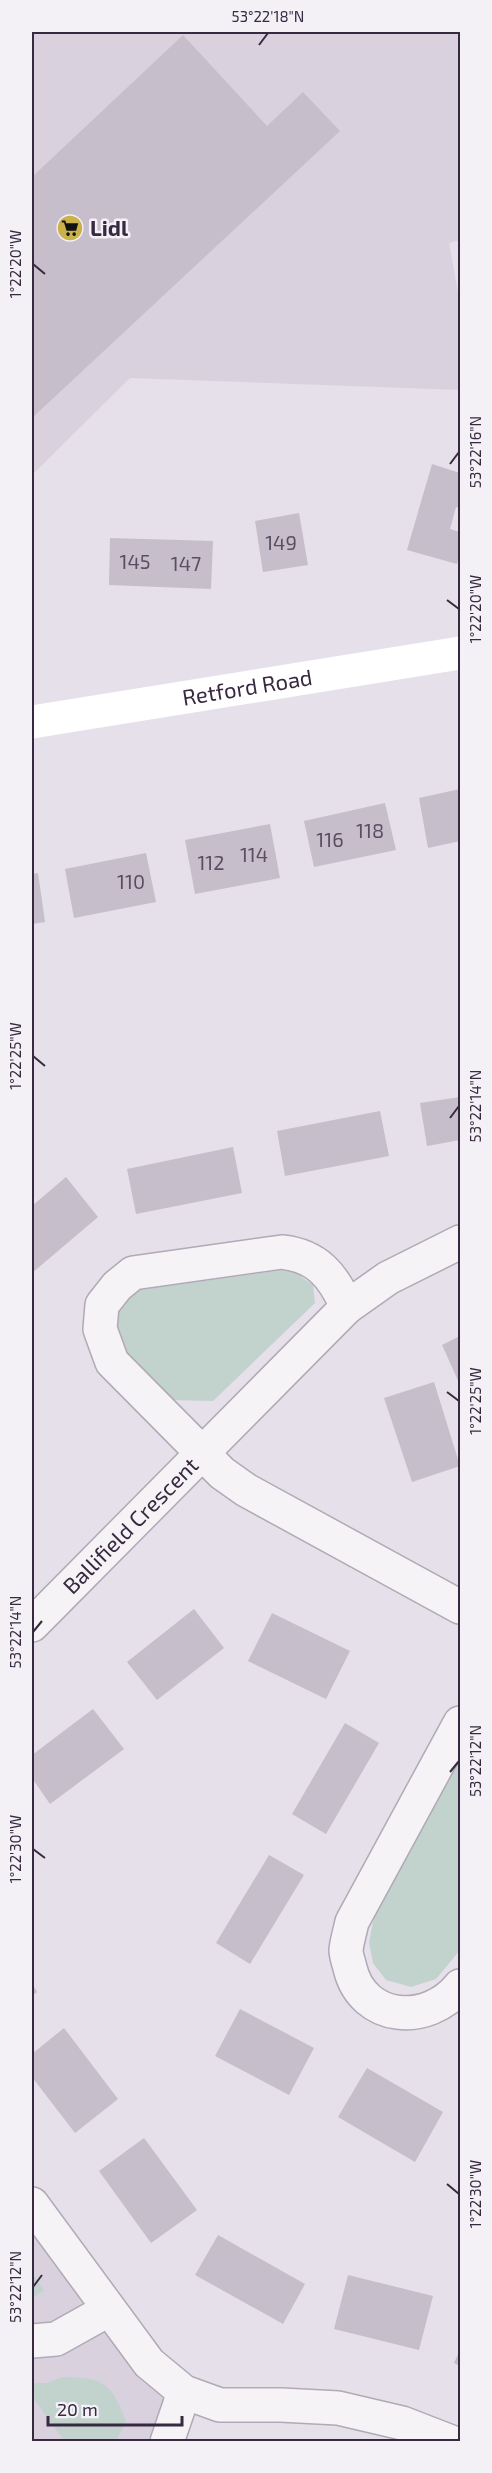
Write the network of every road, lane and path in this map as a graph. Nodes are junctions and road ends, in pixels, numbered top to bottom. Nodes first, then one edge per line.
1 (460, 653) edge
2 (32, 722) edge
3 (460, 1242) edge
4 (347, 1307) junction
5 (201, 1451) junction
6 (460, 1607) edge
7 (32, 1624) edge
8 (460, 1723) edge
9 (460, 1986) edge
10 (32, 2204) edge
11 (108, 2310) junction
12 (32, 2342) edge
13 (184, 2392) junction
14 (166, 2442) edge
15 (451, 2442) edge

1 - 2 main road, Retford Road
3 - 4 street, Ballifield Crescent
4 - 5 street, Ballifield Crescent
4 - 5 street, Ballifield Crescent
5 - 6 street
5 - 7 street, Ballifield Crescent
8 - 9 street
10 - 11 street
11 - 12 street
11 - 13 street
13 - 14 street
13 - 15 street

